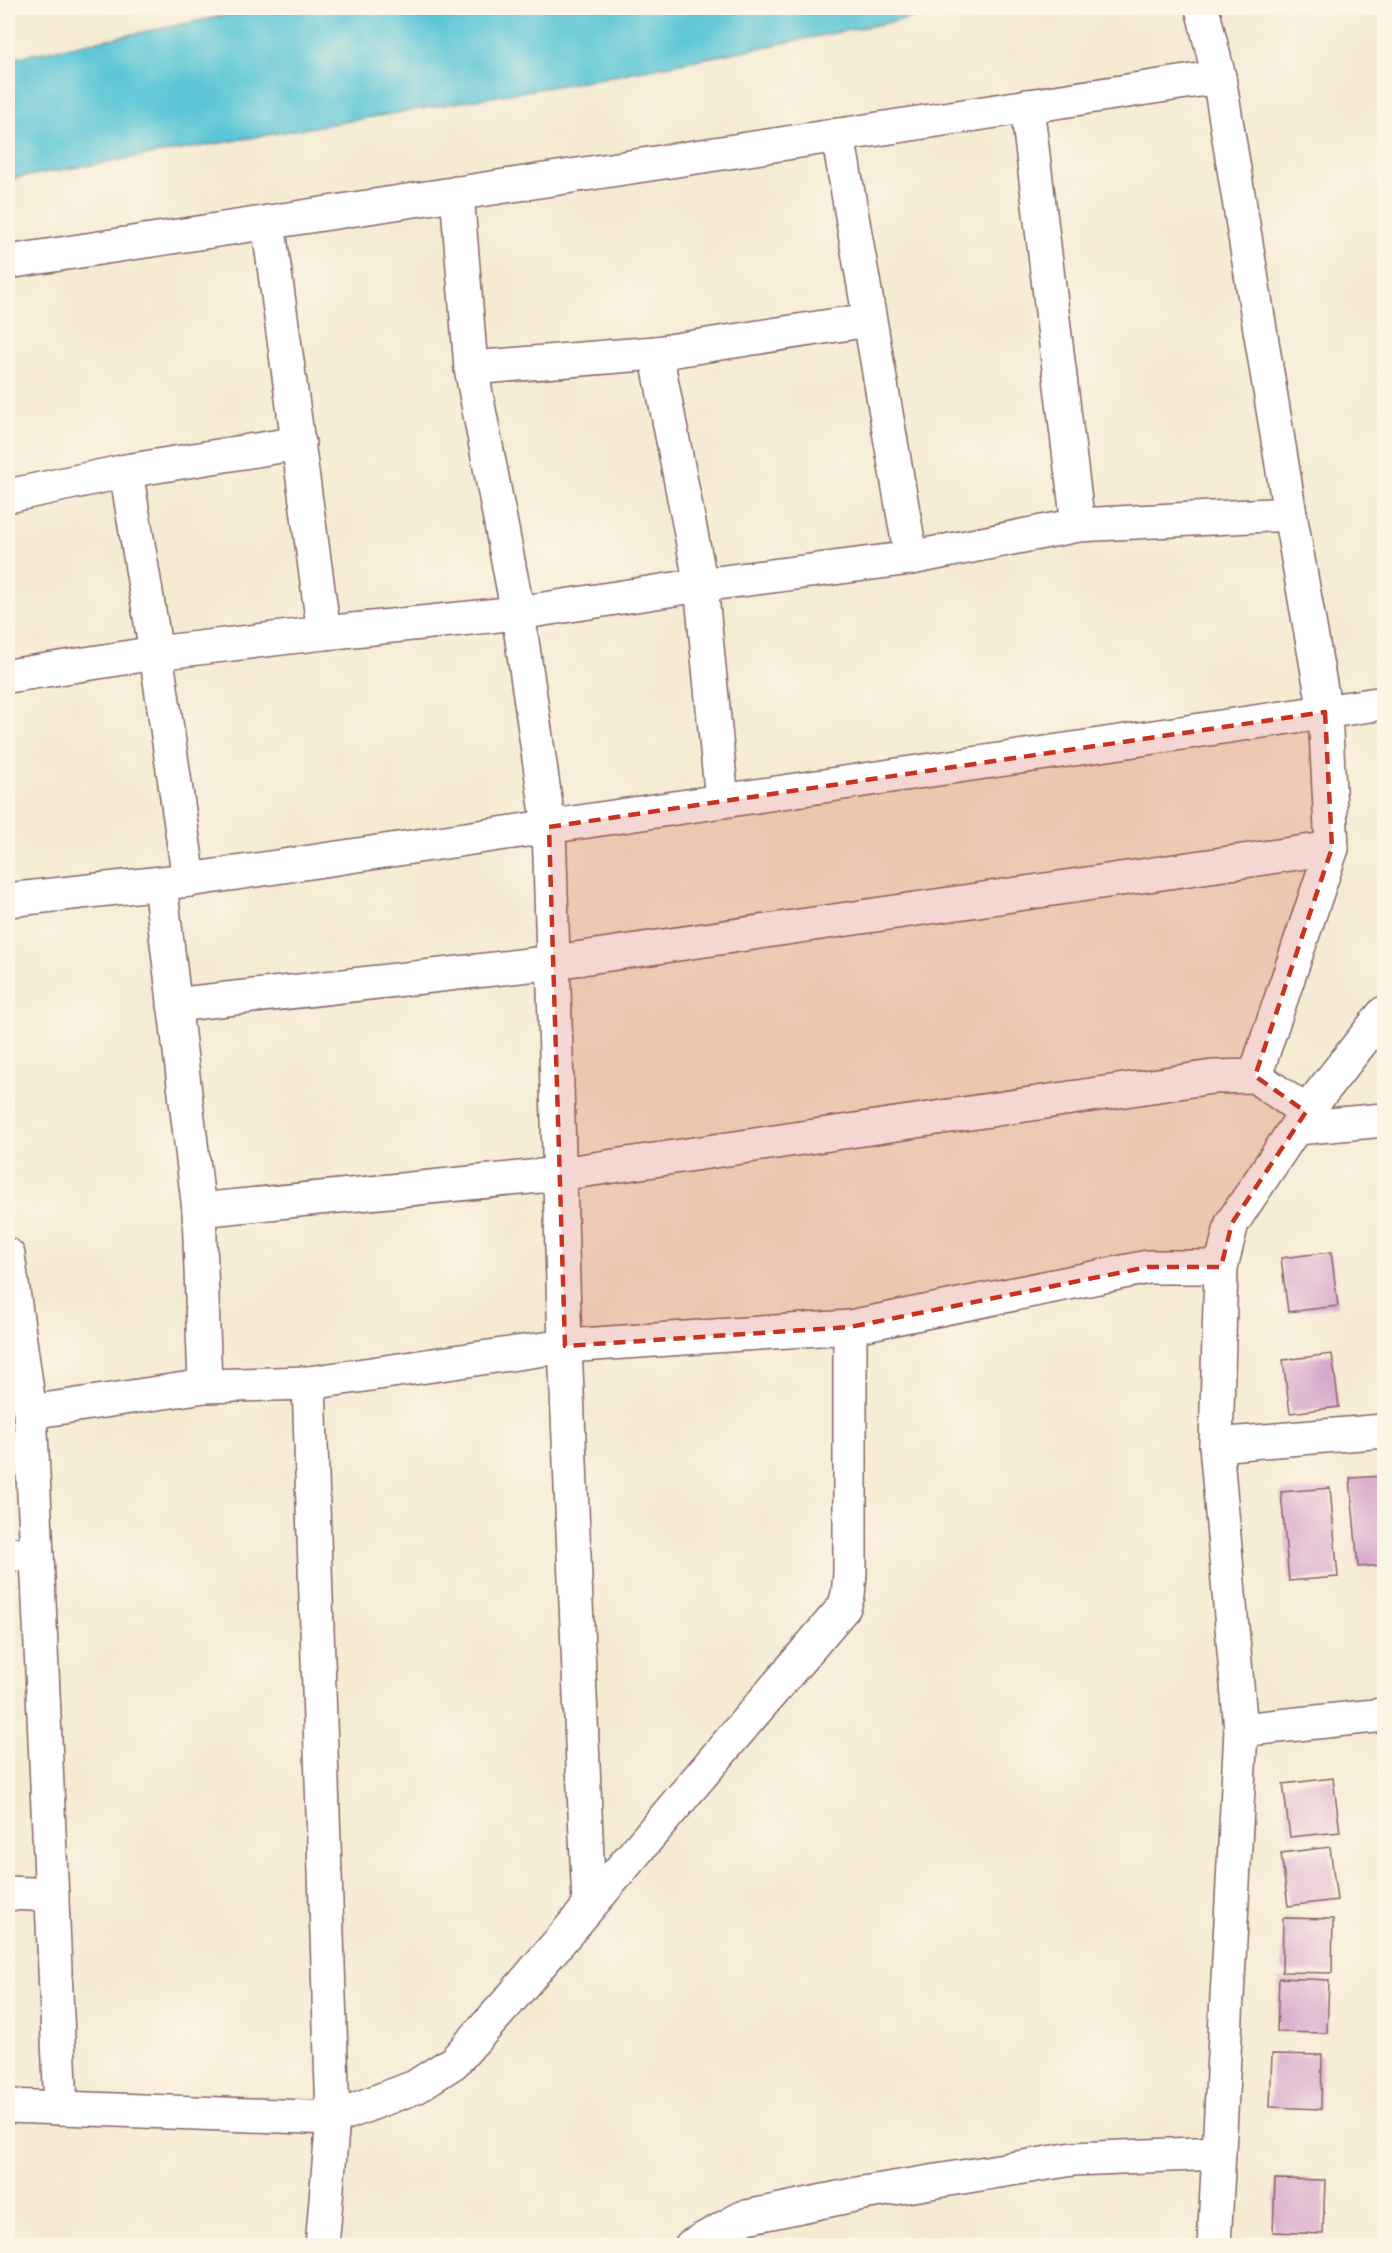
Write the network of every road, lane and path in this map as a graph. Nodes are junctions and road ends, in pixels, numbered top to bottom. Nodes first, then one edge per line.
1 (1202, 8) edge
2 (1219, 77) junction
3 (1027, 106) junction
4 (838, 135) junction
5 (457, 193) junction
6 (268, 222) junction
7 (8, 262) edge
8 (869, 320) junction
9 (656, 353) junction
10 (471, 368) junction
11 (299, 443) junction
12 (126, 471) junction
13 (8, 496) edge
14 (1290, 514) junction
15 (1078, 525) junction
16 (911, 558) junction
17 (701, 585) junction
18 (518, 613) junction
19 (324, 633) junction
20 (156, 653) junction
21 (8, 676) edge
22 (1384, 703) edge
23 (1325, 712) junction
24 (722, 801) junction
25 (549, 827) junction
26 (1332, 849) junction
27 (174, 882) junction
28 (8, 900) edge
29 (555, 962) junction
30 (174, 1005) junction
31 (1384, 1013) edge
32 (1282, 1100) junction
33 (1384, 1120) edge
34 (560, 1174) junction
35 (199, 1210) junction
36 (8, 1255) edge
37 (1221, 1267) junction
38 (850, 1327) junction
39 (565, 1346) junction
40 (309, 1383) junction
41 (205, 1386) junction
42 (30, 1412) junction
43 (1384, 1431) edge
44 (1216, 1445) junction
45 (22, 1554) edge
46 (1384, 1715) edge
47 (1240, 1730) junction
48 (8, 1893) edge
49 (52, 1895) junction
50 (589, 1905) junction
51 (8, 2106) edge
52 (61, 2108) junction
53 (333, 2118) junction
54 (1219, 2153) junction
55 (322, 2246) edge
56 (691, 2246) edge
57 (1214, 2246) edge

1 - 2 street
2 - 3 street
2 - 14 street
3 - 4 street
3 - 15 street
4 - 5 street
4 - 8 street
5 - 6 street
5 - 10 street
6 - 7 street
6 - 11 street
8 - 9 street
8 - 16 street
9 - 10 street
9 - 17 street
10 - 18 street
11 - 12 street
11 - 19 street
12 - 13 street
12 - 20 street
14 - 15 street
14 - 23 street
15 - 16 street
16 - 17 street
17 - 18 street
17 - 24 street
18 - 19 street
18 - 25 street
19 - 20 street
20 - 21 street
20 - 27 street
22 - 23 street
23 - 24 street
23 - 26 street
24 - 25 street
25 - 27 street
25 - 29 street
26 - 29 street
26 - 32 street
27 - 28 street
27 - 30 street
29 - 30 street
29 - 34 street
30 - 35 street
31 - 32 street
32 - 33 street
32 - 34 street
32 - 37 street
34 - 35 street
34 - 39 street
35 - 41 street
36 - 42 street
37 - 38 street
37 - 44 street
38 - 39 street
38 - 50 street
39 - 40 street
39 - 50 street
40 - 41 street
40 - 53 street
41 - 42 street
42 - 45 street
43 - 44 street
44 - 47 street
45 - 49 street
46 - 47 street
47 - 54 street
48 - 49 street
49 - 52 street
50 - 53 street
51 - 52 street
52 - 53 street
53 - 55 street
54 - 56 street
54 - 57 street

